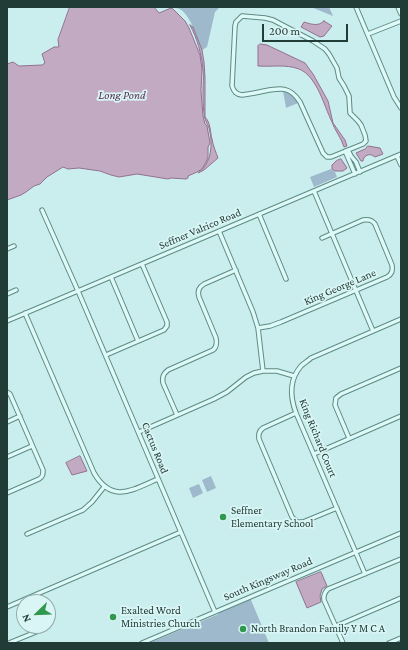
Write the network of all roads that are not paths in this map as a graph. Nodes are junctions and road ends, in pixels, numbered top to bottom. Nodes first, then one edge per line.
1 (356, 7) edge
2 (398, 7) edge
3 (401, 14) edge
4 (401, 21) edge
5 (368, 34) junction
6 (401, 108) edge
7 (347, 151) junction
8 (399, 155) edge
9 (355, 161) junction
10 (350, 163) junction
11 (401, 165) edge
12 (360, 172) junction
13 (355, 174) junction
14 (314, 191) junction
15 (42, 210) dead end
16 (259, 214) junction
17 (219, 231) junction
18 (332, 234) junction
19 (322, 238) dead end
20 (14, 246) dead end
21 (7, 249) edge
22 (142, 264) junction
23 (236, 270) junction
24 (111, 277) junction
25 (286, 278) dead end
26 (16, 290) dead end
27 (78, 291) junction
28 (356, 291) junction
29 (7, 294) edge
30 (26, 314) junction
31 (401, 319) edge
32 (7, 321) edge
33 (258, 328) junction
34 (373, 331) junction
35 (138, 341) junction
36 (106, 355) junction
37 (401, 368) edge
38 (263, 371) junction
39 (294, 376) junction
40 (7, 392) edge
41 (296, 413) junction
42 (177, 415) junction
43 (20, 416) junction
44 (401, 416) edge
45 (7, 422) edge
46 (138, 432) junction
47 (349, 438) junction
48 (32, 446) junction
49 (314, 454) junction
50 (7, 457) edge
51 (158, 479) junction
52 (104, 487) junction
53 (7, 493) edge
54 (337, 508) junction
55 (181, 532) junction
56 (401, 533) edge
57 (27, 534) dead end
58 (355, 552) junction
59 (401, 559) edge
60 (364, 574) junction
61 (401, 598) edge
62 (7, 607) edge
63 (215, 612) junction
64 (336, 626) junction
65 (31, 634) edge
66 (401, 638) edge
67 (9, 643) edge
68 (142, 643) edge
69 (343, 643) edge
70 (389, 643) edge

1 - 5 street
2 - 3 street
4 - 5 street
5 - 6 street
7 - 7 street
7 - 9 street
7 - 10 street
8 - 11 street
8 - 12 street, Seffner Valrico Road
9 - 10 street
9 - 12 street
10 - 13 street
12 - 13 street, Seffner Valrico Road
13 - 14 street, Seffner Valrico Road
14 - 16 street, Seffner Valrico Road
14 - 18 street
15 - 27 street, Cactus Road
16 - 17 street, Seffner Valrico Road
16 - 25 street
17 - 22 street, Seffner Valrico Road
17 - 23 street
18 - 19 street, King George Lane
18 - 28 street
18 - 28 street, King George Lane
20 - 21 street
22 - 24 street, Seffner Valrico Road
22 - 35 street
23 - 33 street
23 - 42 street
24 - 27 street, Seffner Valrico Road
24 - 35 street
26 - 29 street
27 - 30 street, Seffner Valrico Road
27 - 36 street, Cactus Road
28 - 33 street, King George Lane
28 - 34 street
30 - 32 street, Seffner Valrico Road
30 - 52 street
31 - 34 street
33 - 38 street
34 - 39 street
35 - 36 street
36 - 46 street, Cactus Road
37 - 47 street
38 - 39 street
38 - 42 street
39 - 41 street, King Richard Court
40 - 43 street
41 - 49 street, King Richard Court
41 - 54 street
42 - 46 street
43 - 45 street
43 - 48 street
44 - 47 street
46 - 51 street, Cactus Road
47 - 49 street
48 - 50 street
48 - 53 street
49 - 54 street, King Richard Court
51 - 52 street
51 - 55 street, Cactus Road
52 - 57 street
54 - 58 street, King Richard Court
55 - 62 street
55 - 63 street, Cactus Road
56 - 58 street, South Kingsway Road
58 - 60 street, King Richard Court
58 - 63 street, South Kingsway Road
59 - 60 street
60 - 64 street
61 - 64 street
63 - 68 street, South Kingsway Road
64 - 69 street
65 - 67 street
66 - 70 street

